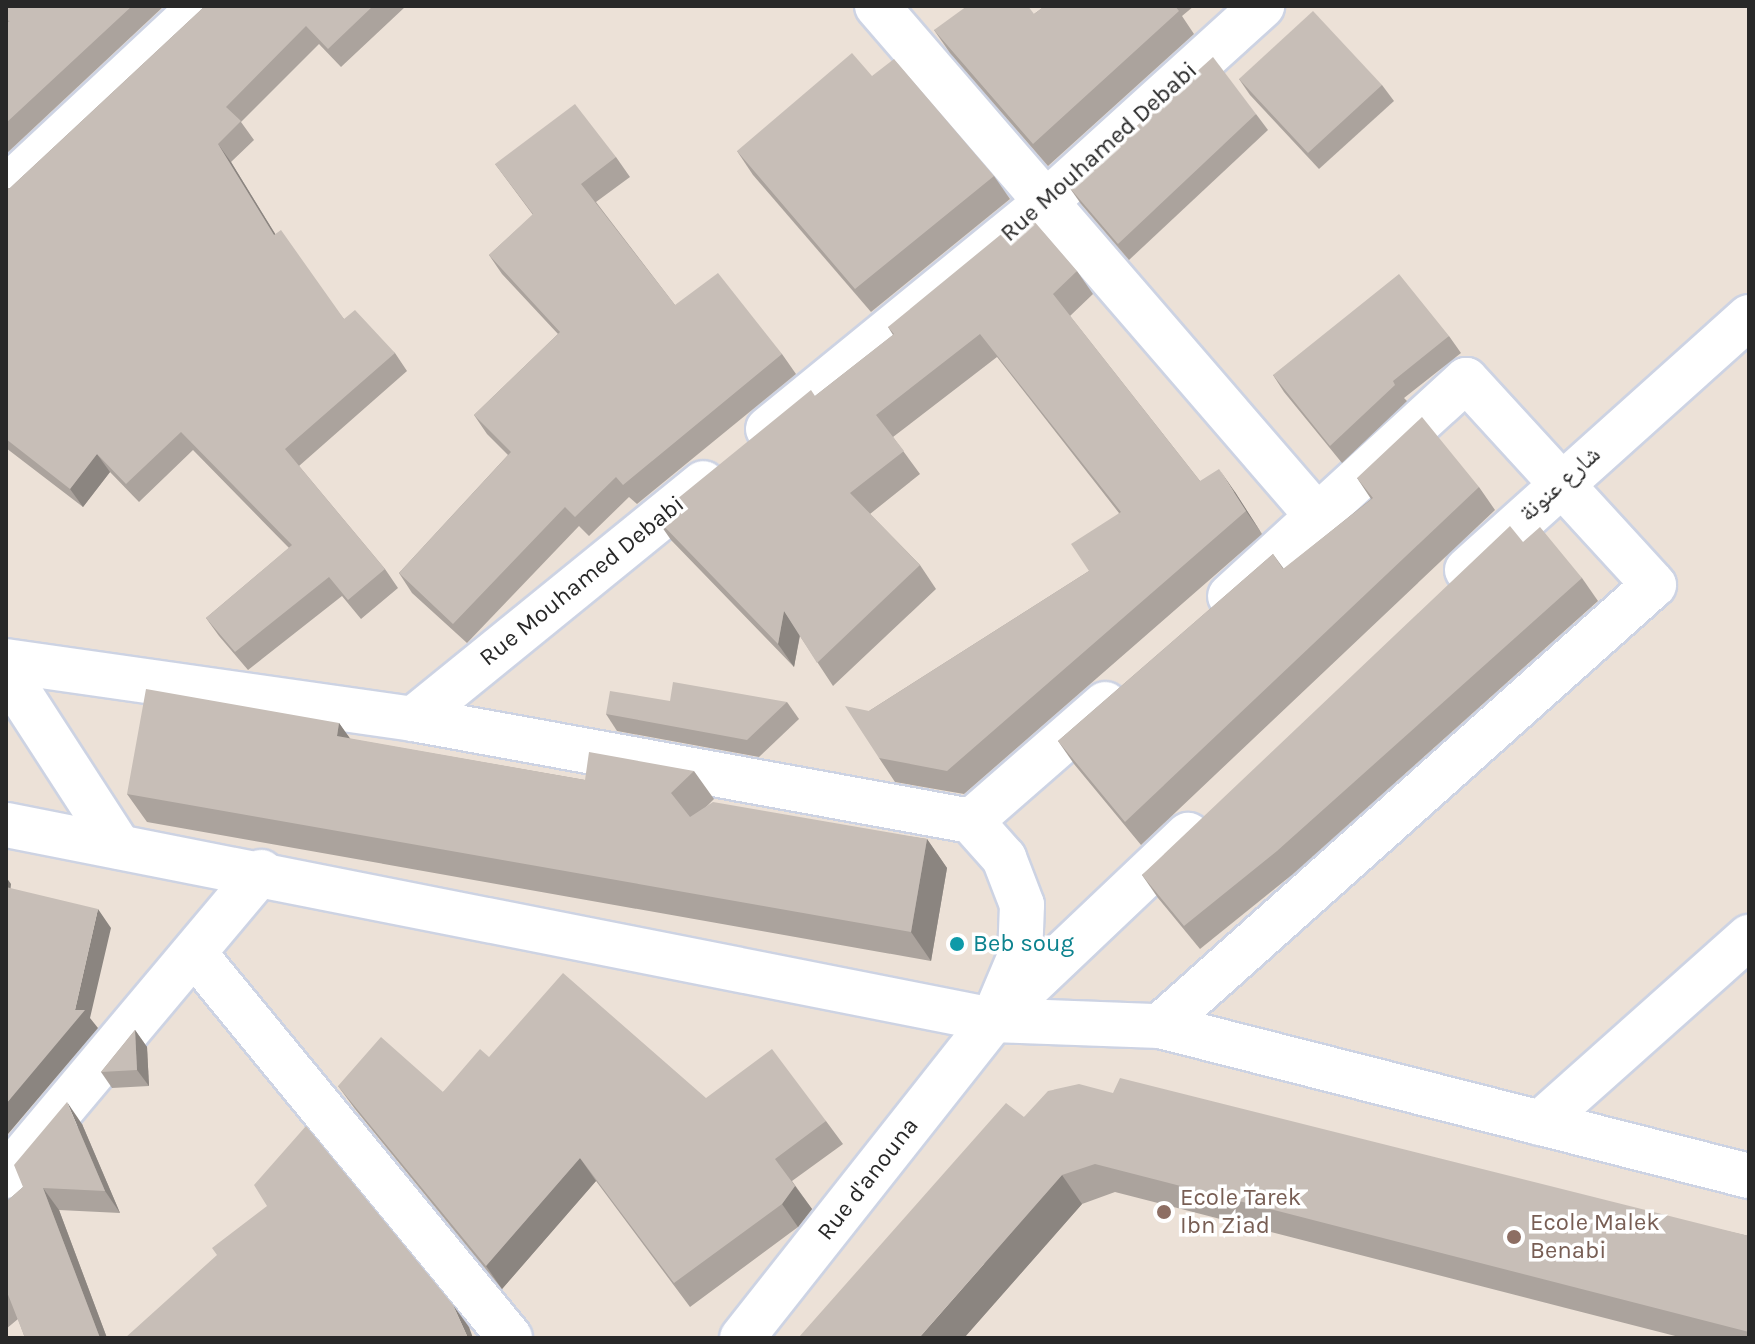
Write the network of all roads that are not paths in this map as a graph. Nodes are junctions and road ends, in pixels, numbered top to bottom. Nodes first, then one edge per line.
1 (201, 6) edge
2 (877, 6) edge
3 (1262, 6) edge
4 (6, 188) edge
5 (1046, 202) junction
6 (1749, 317) edge
7 (1560, 483) junction
8 (1319, 518) junction
9 (1433, 603) edge
10 (1199, 622) edge
11 (6, 661) edge
12 (6, 672) edge
13 (1139, 675) edge
14 (413, 719) junction
15 (1213, 812) edge
16 (971, 821) junction
17 (6, 825) edge
18 (119, 847) junction
19 (261, 872) junction
20 (1749, 937) edge
21 (194, 953) junction
22 (993, 1020) junction
23 (1160, 1026) junction
24 (1540, 1123) junction
25 (6, 1176) edge
26 (1749, 1176) edge
27 (510, 1338) edge
28 (742, 1338) edge

1 - 4 street
2 - 5 street
3 - 5 street, Rue Mouhamed Debabi
5 - 8 street
5 - 14 street, Rue Mouhamed Debabi
6 - 7 street, شارع عنونة
7 - 8 street
7 - 9 street, شارع عنونة
7 - 23 street
8 - 10 street
11 - 14 street
12 - 18 street
13 - 16 street
14 - 16 street
15 - 22 street
16 - 22 street
17 - 18 street
18 - 19 street
19 - 21 street
19 - 22 street
20 - 24 street
21 - 25 street
21 - 27 street
22 - 23 street
22 - 28 street, Rue d'anouna
23 - 24 street
24 - 26 street

